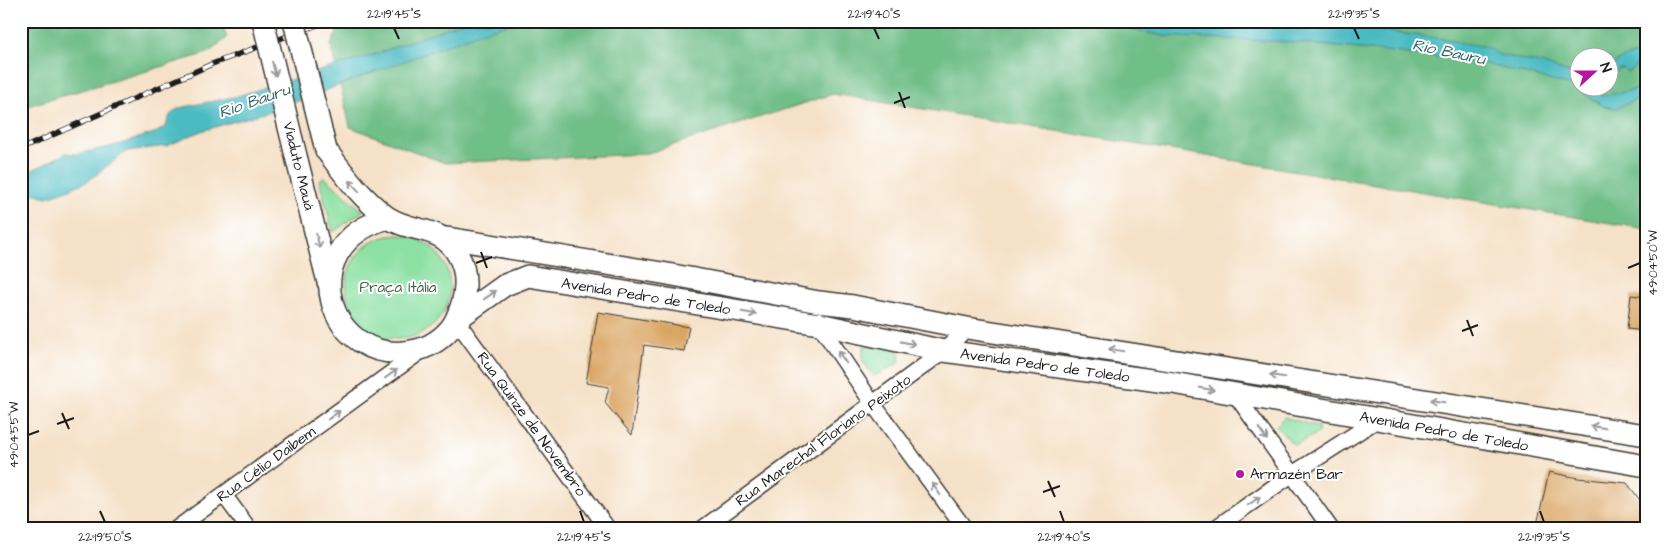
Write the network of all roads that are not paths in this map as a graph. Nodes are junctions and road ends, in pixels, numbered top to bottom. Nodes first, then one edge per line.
1 (262, 21) edge
2 (294, 21) edge
3 (388, 218) junction
4 (447, 238) junction
5 (328, 282) junction
6 (819, 302) junction
7 (456, 320) junction
8 (819, 324) junction
9 (967, 328) junction
10 (425, 348) junction
11 (944, 351) junction
12 (1177, 360) junction
13 (1173, 383) junction
14 (1235, 394) junction
15 (873, 404) junction
16 (1377, 420) junction
17 (1646, 435) edge
18 (1646, 466) edge
19 (1291, 474) junction
20 (224, 495) junction
21 (176, 529) edge
22 (249, 529) edge
23 (608, 529) edge
24 (702, 529) edge
25 (965, 529) edge
26 (1214, 529) edge
27 (1331, 529) edge

1 -> 5 main road, Viaduto Mauá, bridge
3 -> 2 main road, Viaduto Mauá, bridge
3 - 4 main road
3 - 5 main road
4 - 6 main road, Avenida Pedro de Toledo
4 - 7 main road
5 - 10 main road
6 - 8 street
6 - 9 main road, Avenida Pedro de Toledo
7 -> 8 main road, Avenida Pedro de Toledo
7 - 10 main road
7 - 23 street, Rua Quinze de Novembro
8 -> 11 main road, Avenida Pedro de Toledo
15 -> 8 street
9 - 11 street, Rua Marechal Floriano Peixoto
12 -> 9 main road, Avenida Pedro de Toledo
20 -> 10 street, Rua Célio Daibem
11 - 13 main road, Avenida Pedro de Toledo
11 - 15 street, Rua Marechal Floriano Peixoto
12 - 13 main road
17 -> 12 main road, Avenida Pedro de Toledo
13 -> 14 main road, Avenida Pedro de Toledo
14 - 16 main road, Avenida Pedro de Toledo
14 -> 19 street
15 - 24 street, Rua Marechal Floriano Peixoto
25 -> 15 street
16 - 18 main road, Avenida Pedro de Toledo
16 - 19 street
26 -> 19 street
19 - 27 street
20 - 21 street, Rua Célio Daibem
20 - 22 street

